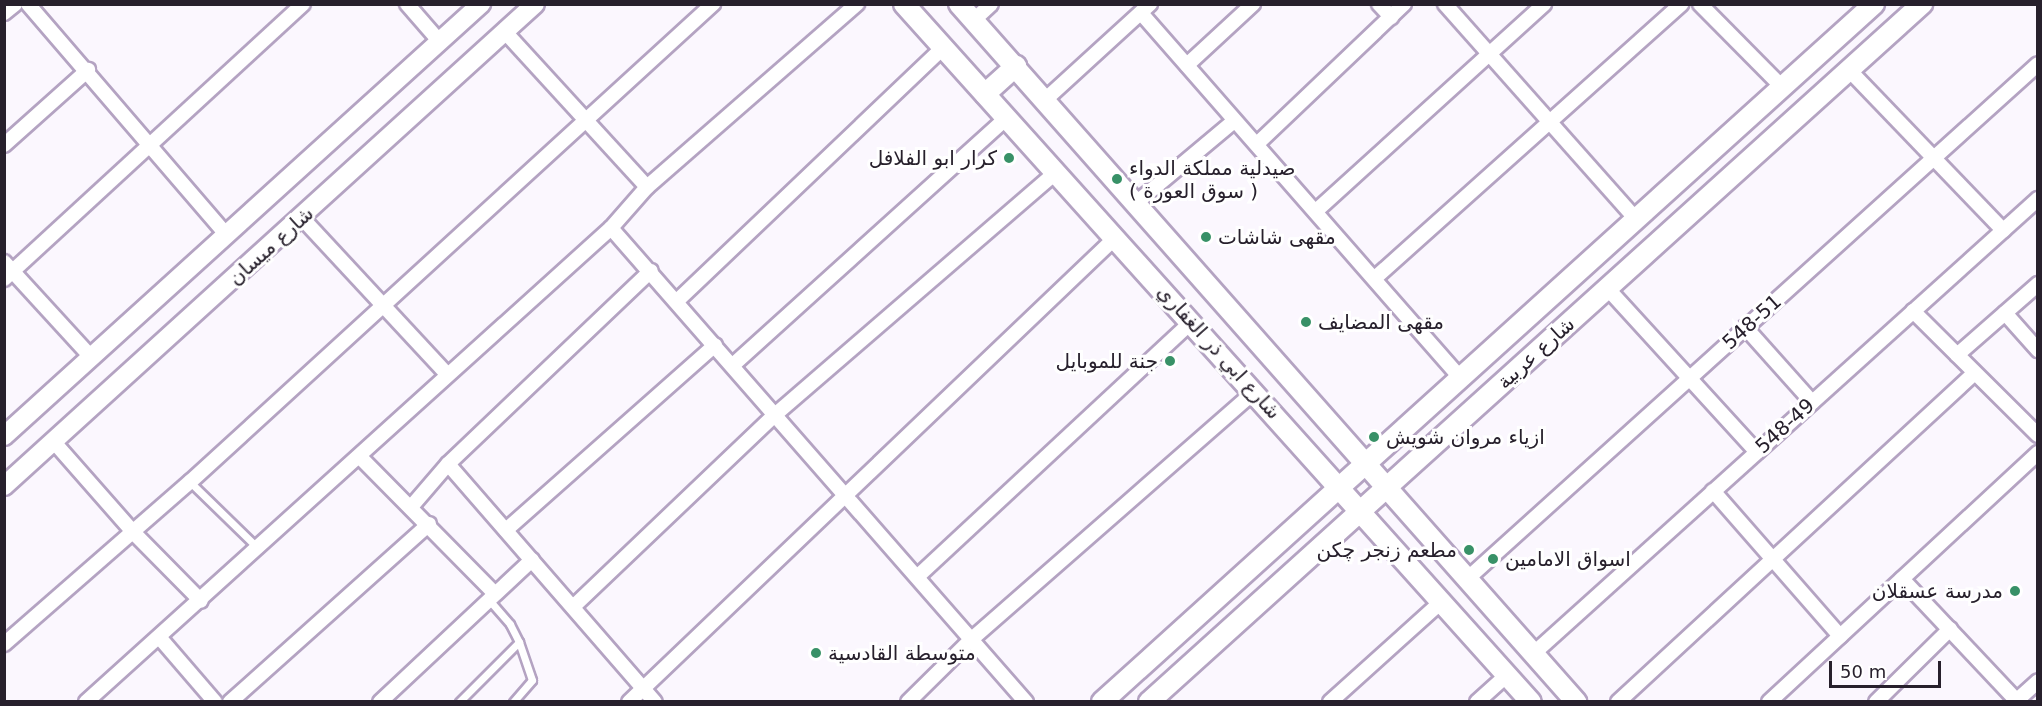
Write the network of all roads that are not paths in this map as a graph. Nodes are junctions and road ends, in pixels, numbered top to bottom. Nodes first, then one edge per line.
1 (28, 4) edge
2 (303, 4) edge
3 (407, 4) edge
4 (481, 4) edge
5 (536, 4) edge
6 (713, 4) edge
7 (857, 4) edge
8 (904, 4) edge
9 (960, 4) edge
10 (991, 4) edge
11 (1253, 4) edge
12 (1379, 4) edge
13 (1404, 4) edge
14 (1445, 4) edge
15 (1544, 4) edge
16 (1681, 4) edge
17 (1700, 4) edge
18 (1874, 4) edge
19 (1922, 4) edge
20 (1145, 9) edge
21 (1391, 17) junction
22 (974, 20) junction
23 (505, 32) junction
24 (440, 42) junction
25 (943, 48) junction
26 (1490, 54) junction
27 (2037, 64) edge
28 (1186, 65) junction
29 (1016, 66) junction
30 (88, 70) junction
31 (1850, 71) junction
32 (1782, 87) junction
33 (985, 94) junction
34 (1046, 99) junction
35 (1006, 117) junction
36 (586, 121) junction
37 (1234, 121) junction
38 (1550, 121) junction
39 (1257, 144) junction
40 (4, 145) edge
41 (149, 145) junction
42 (1933, 158) junction
43 (1056, 172) junction
44 (647, 187) junction
45 (2037, 199) edge
46 (1136, 203) junction
47 (1316, 211) junction
48 (302, 218) junction
49 (1636, 219) junction
50 (611, 228) junction
51 (2003, 230) junction
52 (225, 233) junction
53 (1116, 237) junction
54 (7, 271) edge
55 (651, 271) junction
56 (1375, 278) junction
57 (2037, 284) edge
58 (1608, 289) junction
59 (677, 300) junction
60 (385, 305) junction
61 (1913, 311) junction
62 (2005, 313) junction
63 (1192, 321) junction
64 (1745, 327) junction
65 (715, 345) junction
66 (2037, 350) edge
67 (1957, 355) junction
68 (91, 357) junction
69 (733, 365) junction
70 (1975, 372) junction
71 (447, 374) junction
72 (1460, 378) junction
73 (1689, 378) junction
74 (1255, 391) junction
75 (1812, 402) junction
76 (776, 414) junction
77 (2037, 435) edge
78 (4, 436) edge
79 (54, 442) junction
80 (1757, 452) junction
81 (2037, 453) edge
82 (360, 457) junction
83 (1365, 463) junction
84 (448, 464) junction
85 (190, 482) junction
86 (4, 486) edge
87 (1388, 486) junction
88 (1336, 490) junction
89 (1713, 491) junction
90 (849, 495) junction
91 (411, 507) junction
92 (1361, 510) junction
93 (429, 524) junction
94 (506, 530) junction
95 (134, 533) junction
96 (259, 549) junction
97 (1773, 559) junction
98 (532, 560) junction
99 (918, 576) junction
100 (1902, 579) junction
101 (1466, 580) junction
102 (492, 597) junction
103 (201, 601) junction
104 (1441, 602) junction
105 (573, 607) junction
106 (1950, 629) junction
107 (1839, 636) junction
108 (160, 638) junction
109 (972, 638) junction
110 (519, 642) junction
111 (4, 644) edge
112 (1533, 654) junction
113 (1507, 675) junction
114 (2037, 681) edge
115 (643, 688) junction
116 (2015, 701) edge
117 (86, 702) edge
118 (215, 702) edge
119 (230, 702) edge
120 (380, 702) edge
121 (459, 702) edge
122 (513, 702) edge
123 (628, 702) edge
124 (655, 702) edge
125 (908, 702) edge
126 (1026, 702) edge
127 (1102, 702) edge
128 (1149, 702) edge
129 (1330, 702) edge
130 (1477, 702) edge
131 (1531, 702) edge
132 (1576, 702) edge
133 (1618, 702) edge
134 (1769, 702) edge
135 (1876, 702) edge

1 - 30 street
2 - 41 street
3 - 24 street
4 - 24 street, شارع ميسان
5 - 23 street, شارع ميسان
6 - 36 street
7 - 44 street
8 - 25 main road, شارع ابي ذر الغفاري
9 - 22 main road, شارع ابي ذر الغفاري
10 - 22 street
11 - 28 street
12 - 21 street
13 - 21 street
14 - 26 street
15 - 26 street
16 - 38 street
17 - 32 street
18 - 32 main road, شارع عربية
19 - 31 main road, شارع عربية
20 - 28 street
20 - 34 street
21 - 39 street
22 - 29 main road, شارع ابي ذر الغفاري
23 - 36 street
23 - 48 street, شارع ميسان
24 - 52 street, شارع ميسان
25 - 33 main road, شارع ابي ذر الغفاري
25 - 59 street
26 - 38 street
26 - 47 street
27 - 42 street, 548-51
28 - 37 street
29 - 33 main road
29 - 34 main road, شارع ابي ذر الغفاري
30 - 40 street
30 - 41 street
31 - 42 street
31 - 58 main road, شارع عربية
32 - 49 main road, شارع عربية
33 - 35 main road, شارع ابي ذر الغفاري
34 - 46 main road, شارع ابي ذر الغفاري
35 - 43 main road, شارع ابي ذر الغفاري
35 - 69 street
36 - 44 street
36 - 60 street
37 - 39 street
37 - 46 street
38 - 49 street
38 - 56 street
39 - 47 street
41 - 52 street
41 - 54 street
42 - 51 street
42 - 64 street, 548-51
43 - 53 main road, شارع ابي ذر الغفاري
43 - 76 street
44 - 50 street
45 - 51 street, 548-49
46 - 83 main road, شارع ابي ذر الغفاري
47 - 56 street
48 - 60 street
48 - 79 street, شارع ميسان
49 - 72 main road, شارع عربية
50 - 55 street
50 - 71 street
51 - 61 street, 548-49
52 - 68 street, شارع ميسان
53 - 63 main road, شارع ابي ذر الغفاري
53 - 90 street
54 - 68 street
55 - 59 street
55 - 84 street
56 - 72 street
57 - 62 street
58 - 73 street
58 - 87 main road, شارع عربية
59 - 65 street
60 - 71 street
60 - 85 street
61 - 67 street
61 - 75 street, 548-49
62 - 66 street
62 - 67 street
63 - 74 main road, شارع ابي ذر الغفاري
63 - 99 street
64 - 73 street, 548-51
64 - 75 street
65 - 69 street
65 - 94 street
67 - 70 street
68 - 78 street, شارع ميسان
69 - 76 street
70 - 77 street
70 - 97 street
71 - 82 street
72 - 83 main road, شارع عربية
73 - 80 street
73 - 101 street, 548-51
74 - 88 main road, شارع ابي ذر الغفاري
74 - 109 street
75 - 80 street, 548-49
76 - 90 street
76 - 105 street
79 - 86 street, شارع ميسان
79 - 95 street
80 - 89 street, 548-49
81 - 100 street
82 - 91 street
82 - 96 street
83 - 87 main road, شارع ابي ذر الغفاري
83 - 88 main road, شارع عربية
84 - 91 street
84 - 94 street
85 - 95 street
85 - 96 lane
87 - 92 main road, شارع عربية
87 - 101 main road, شارع ابي ذر الغفاري
88 - 92 main road, شارع ابي ذر الغفاري
88 - 127 main road, شارع عربية
89 - 97 street
89 - 112 street, 548-49
90 - 99 street
90 - 115 street
91 - 93 street
92 - 104 main road, شارع ابي ذر الغفاري
92 - 128 main road, شارع عربية
93 - 102 street
93 - 119 street
94 - 98 street
95 - 103 street
95 - 111 street
96 - 103 street
97 - 107 street
97 - 133 street
98 - 102 street
98 - 105 street
99 - 109 street
100 - 106 street
100 - 107 street
101 - 112 main road, شارع ابي ذر الغفاري
102 - 110 lane
102 - 120 street
103 - 108 street
104 - 113 main road, شارع ابي ذر الغفاري
104 - 129 street
105 - 115 street
106 - 116 street
106 - 135 street
107 - 134 street
108 - 117 street
108 - 118 street
109 - 125 street
109 - 126 street
110 - 121 lane
110 - 122 lane
112 - 132 main road, شارع ابي ذر الغفاري
113 - 130 street
113 - 131 main road, شارع ابي ذر الغفاري
114 - 116 street
115 - 123 street
115 - 124 street

